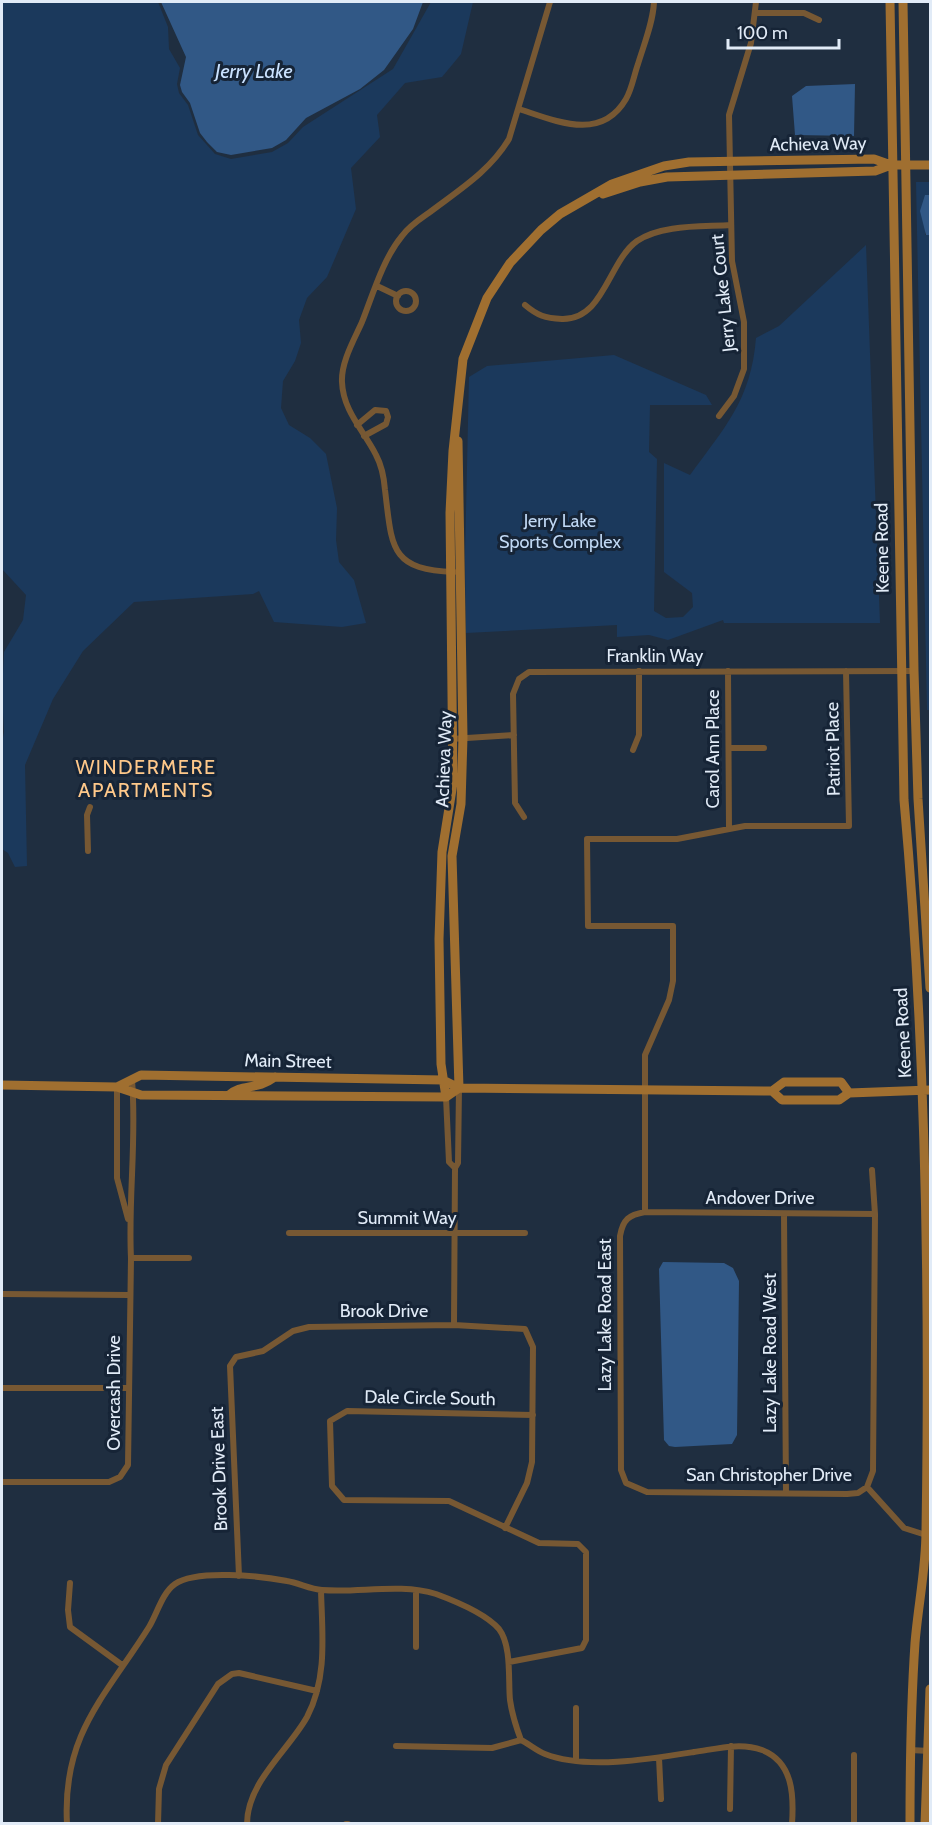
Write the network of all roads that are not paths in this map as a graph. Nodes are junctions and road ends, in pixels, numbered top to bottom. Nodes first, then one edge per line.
1 (550, 2) edge
2 (654, 2) edge
3 (756, 2) edge
4 (890, 2) edge
5 (903, 2) edge
6 (756, 13) junction
7 (819, 20) dead end
8 (519, 109) junction
9 (729, 161) junction
10 (891, 165) junction
11 (904, 165) junction
12 (930, 165) edge
13 (730, 173) junction
14 (589, 198) junction
15 (731, 225) junction
16 (377, 286) junction
17 (398, 296) dead end
18 (525, 305) dead end
19 (718, 416) dead end
20 (357, 425) junction
21 (456, 430) junction
22 (364, 436) junction
23 (450, 572) junction
24 (461, 572) junction
25 (639, 671) junction
26 (728, 671) junction
27 (846, 671) junction
28 (901, 671) junction
29 (914, 671) junction
30 (514, 735) junction
31 (463, 737) junction
32 (451, 739) junction
33 (729, 748) junction
34 (764, 748) dead end
35 (633, 750) dead end
36 (90, 807) dead end
37 (524, 817) dead end
38 (729, 828) junction
39 (88, 851) dead end
40 (930, 988) edge
41 (275, 1077) junction
42 (132, 1080) junction
43 (443, 1080) junction
44 (2, 1085) edge
45 (117, 1087) junction
46 (459, 1088) junction
47 (644, 1090) junction
48 (772, 1091) junction
49 (133, 1092) junction
50 (928, 1092) edge
51 (849, 1093) junction
52 (229, 1095) junction
53 (446, 1097) junction
54 (455, 1168) junction
55 (872, 1170) dead end
56 (645, 1212) junction
57 (784, 1214) junction
58 (875, 1214) junction
59 (129, 1224) junction
60 (289, 1233) dead end
61 (456, 1233) junction
62 (525, 1233) dead end
63 (131, 1258) junction
64 (189, 1258) dead end
65 (2, 1294) edge
66 (129, 1295) junction
67 (454, 1325) junction
68 (232, 1361) joint
69 (2, 1388) edge
70 (128, 1388) junction
71 (533, 1415) junction
72 (2, 1482) edge
73 (626, 1483) joint
74 (867, 1487) junction
75 (786, 1493) junction
76 (505, 1528) junction
77 (928, 1535) edge
78 (238, 1576) junction
79 (70, 1583) dead end
80 (321, 1590) junction
81 (416, 1591) junction
82 (416, 1647) dead end
83 (509, 1662) junction
84 (122, 1665) junction
85 (930, 1689) edge
86 (317, 1691) junction
87 (576, 1708) dead end
88 (521, 1740) junction
89 (396, 1746) dead end
90 (731, 1746) junction
91 (910, 1750) junction
92 (928, 1751) edge
93 (854, 1755) dead end
94 (659, 1758) junction
95 (576, 1760) junction
96 (661, 1799) dead end
97 (730, 1809) dead end
98 (67, 1824) edge
99 (158, 1824) edge
100 (247, 1824) edge
101 (792, 1824) edge
102 (854, 1824) edge
103 (910, 1824) edge
104 (925, 1824) edge

1 - 8 street
2 - 8 street
3 - 6 street, Jerry Lake Court
4 - 10 main road, Keene Road
5 - 11 main road, Keene Road
6 - 7 street
6 - 9 street, Jerry Lake Court
8 - 16 street
9 - 10 main road, Achieva Way
9 - 13 street, Jerry Lake Court
9 - 14 main road, Achieva Way
10 - 11 main road
10 - 13 main road, Achieva Way
10 - 28 main road, Keene Road
11 - 12 main road
11 - 29 main road, Keene Road
13 - 14 main road, Achieva Way
13 - 15 street, Jerry Lake Court
14 - 21 main road, Achieva Way
15 - 18 street
15 - 19 street, Jerry Lake Court
16 - 17 street
16 - 20 street
20 - 22 street
20 - 22 street
21 - 23 main road, Achieva Way
21 - 24 main road, Achieva Way
22 - 23 street
23 - 24 street
23 - 32 main road, Achieva Way
24 - 31 main road, Achieva Way
25 - 26 street, Franklin Way
25 - 30 street, Franklin Way
25 - 35 street
26 - 27 street, Franklin Way
26 - 33 street, Carol Ann Place
27 - 28 street, Franklin Way
27 - 38 street, Patriot Place
28 - 29 street, Franklin Way
28 - 50 main road, Keene Road
29 - 40 main road, Keene Road
30 - 31 street
30 - 37 street, Franklin Way
31 - 32 street
31 - 46 main road, Achieva Way
32 - 43 main road, Achieva Way
33 - 34 street
33 - 38 street, Carol Ann Place
36 - 39 street
38 - 47 street
41 - 42 main road, Main Street
41 - 43 main road, Main Street
41 - 52 main road
42 - 45 main road, Main Street
42 - 49 street, Overcash Drive
43 - 46 main road, Main Street
43 - 53 main road, Achieva Way
44 - 45 main road, Main Street
45 - 49 main road, Main Street
45 - 59 street, Overcash Drive
46 - 47 main road, Main Street
46 - 53 main road
46 - 54 street
47 - 48 main road, Main Street
47 - 56 street
48 - 51 main road, Main Street
48 - 51 main road, Main Street
49 - 52 main road, Main Street
49 - 59 street, Overcash Drive
50 - 51 main road, Main Street
50 - 77 main road, Keene Road
52 - 53 main road, Main Street
53 - 54 street
54 - 61 street
55 - 58 street
56 - 57 street, Andover Drive
56 - 73 street, Lazy Lake Road East
57 - 58 street, Andover Drive
57 - 75 street, Lazy Lake Road West
58 - 74 street
59 - 63 street, Overcash Drive
60 - 61 street, Summit Way
61 - 62 street, Summit Way
61 - 67 street
63 - 64 street
63 - 66 street, Overcash Drive
65 - 66 street
66 - 70 street, Overcash Drive
67 - 68 street, Brook Drive
67 - 71 street, Brook Drive
68 - 78 street, Brook Drive East
69 - 70 street
70 - 72 street, Overcash Drive
71 - 76 street
71 - 76 street, Dale Circle South
73 - 75 street, San Christopher Drive
74 - 75 street, San Christopher Drive
74 - 77 street, San Christopher Drive
76 - 83 street
77 - 91 main road, Keene Road
78 - 80 street
78 - 84 street
79 - 84 street
80 - 81 street
80 - 86 street
81 - 82 street
81 - 83 street
83 - 88 street
84 - 98 street
85 - 92 main road
86 - 99 street
86 - 100 street
87 - 95 street
88 - 89 street
88 - 95 street
90 - 94 street
90 - 97 street
90 - 101 street
91 - 92 street
91 - 103 main road, Keene Road
92 - 104 main road
93 - 102 street
94 - 95 street
94 - 96 street

